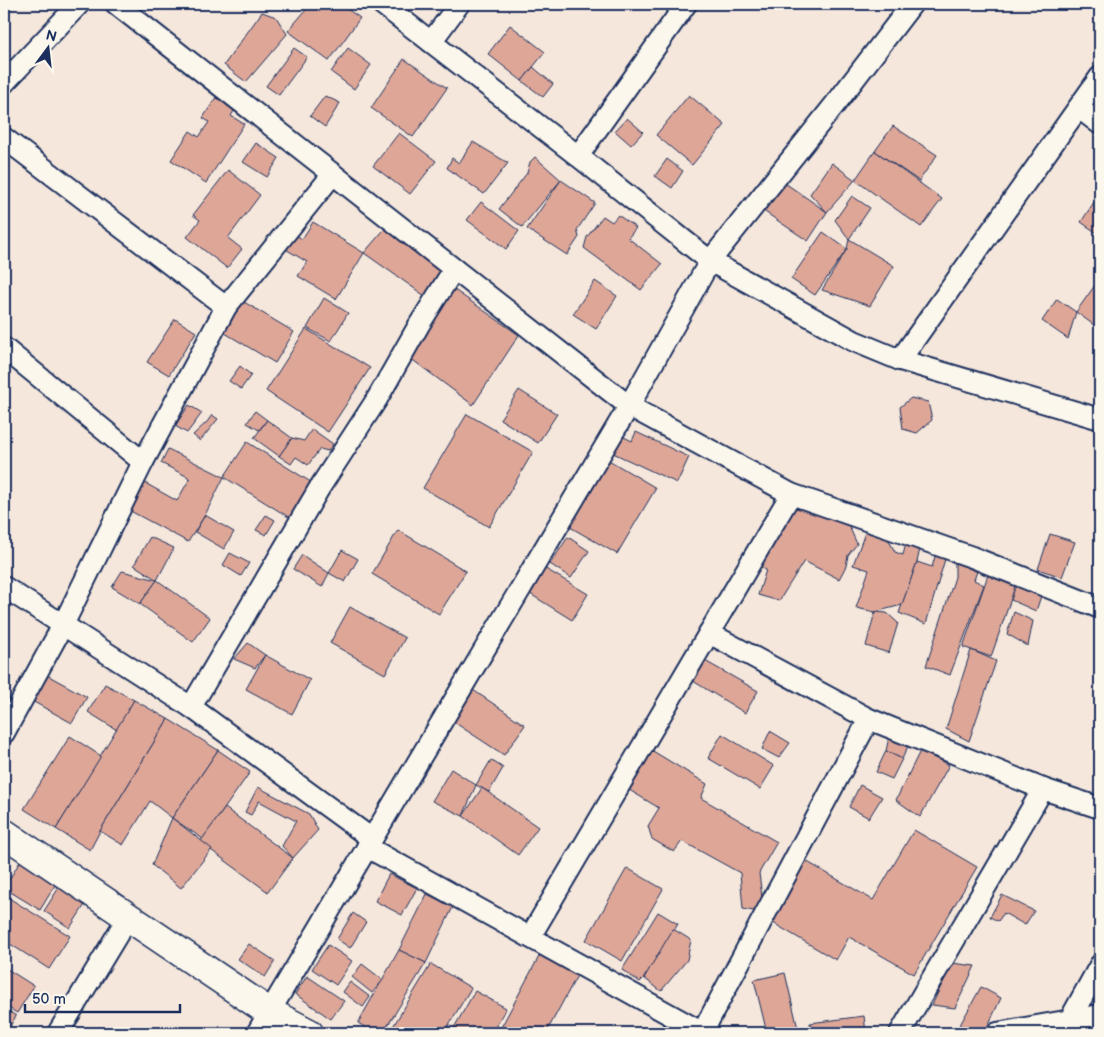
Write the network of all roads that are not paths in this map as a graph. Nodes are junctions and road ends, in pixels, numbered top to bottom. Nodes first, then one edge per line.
1 (79, 4) edge
2 (116, 4) edge
3 (382, 4) edge
4 (459, 4) edge
5 (686, 4) edge
6 (912, 4) edge
7 (431, 42) junction
8 (1100, 77) edge
9 (4, 82) edge
10 (1079, 108) junction
11 (1100, 124) edge
12 (4, 138) edge
13 (578, 156) junction
14 (333, 174) junction
15 (710, 261) junction
16 (454, 269) junction
17 (226, 307) junction
18 (4, 348) edge
19 (900, 360) junction
20 (629, 406) junction
21 (1100, 419) edge
22 (143, 462) junction
23 (791, 494) junction
24 (4, 587) edge
25 (1100, 608) edge
26 (63, 625) junction
27 (709, 633) junction
28 (191, 707) junction
29 (868, 719) junction
30 (4, 733) edge
31 (1044, 789) junction
32 (1100, 808) edge
33 (4, 833) edge
34 (369, 843) junction
35 (128, 918) junction
36 (530, 937) junction
37 (1100, 965) edge
38 (1100, 1015) edge
39 (1069, 1021) junction
40 (263, 1023) edge
41 (58, 1033) edge
42 (309, 1033) edge
43 (703, 1033) edge
44 (900, 1033) edge
45 (997, 1033) edge

1 - 9 street
2 - 14 street
3 - 7 street
4 - 7 street
5 - 13 street
6 - 15 street
7 - 13 street
8 - 10 street
10 - 11 street
10 - 19 street
12 - 17 street
13 - 15 street
14 - 16 street
14 - 17 street
15 - 19 street
15 - 20 street
16 - 20 street
16 - 28 street
17 - 22 street
18 - 22 street
19 - 21 street
20 - 23 street
20 - 34 street
22 - 26 street
23 - 25 street
23 - 27 street
24 - 26 street
26 - 28 street
26 - 30 street
27 - 29 street
27 - 36 street
28 - 34 street
29 - 31 street
29 - 43 street
31 - 32 street
31 - 44 street
33 - 35 street
34 - 36 street
34 - 40 street
35 - 40 street
35 - 41 street
36 - 43 street
37 - 39 street
38 - 39 street
39 - 45 street
40 - 42 street

